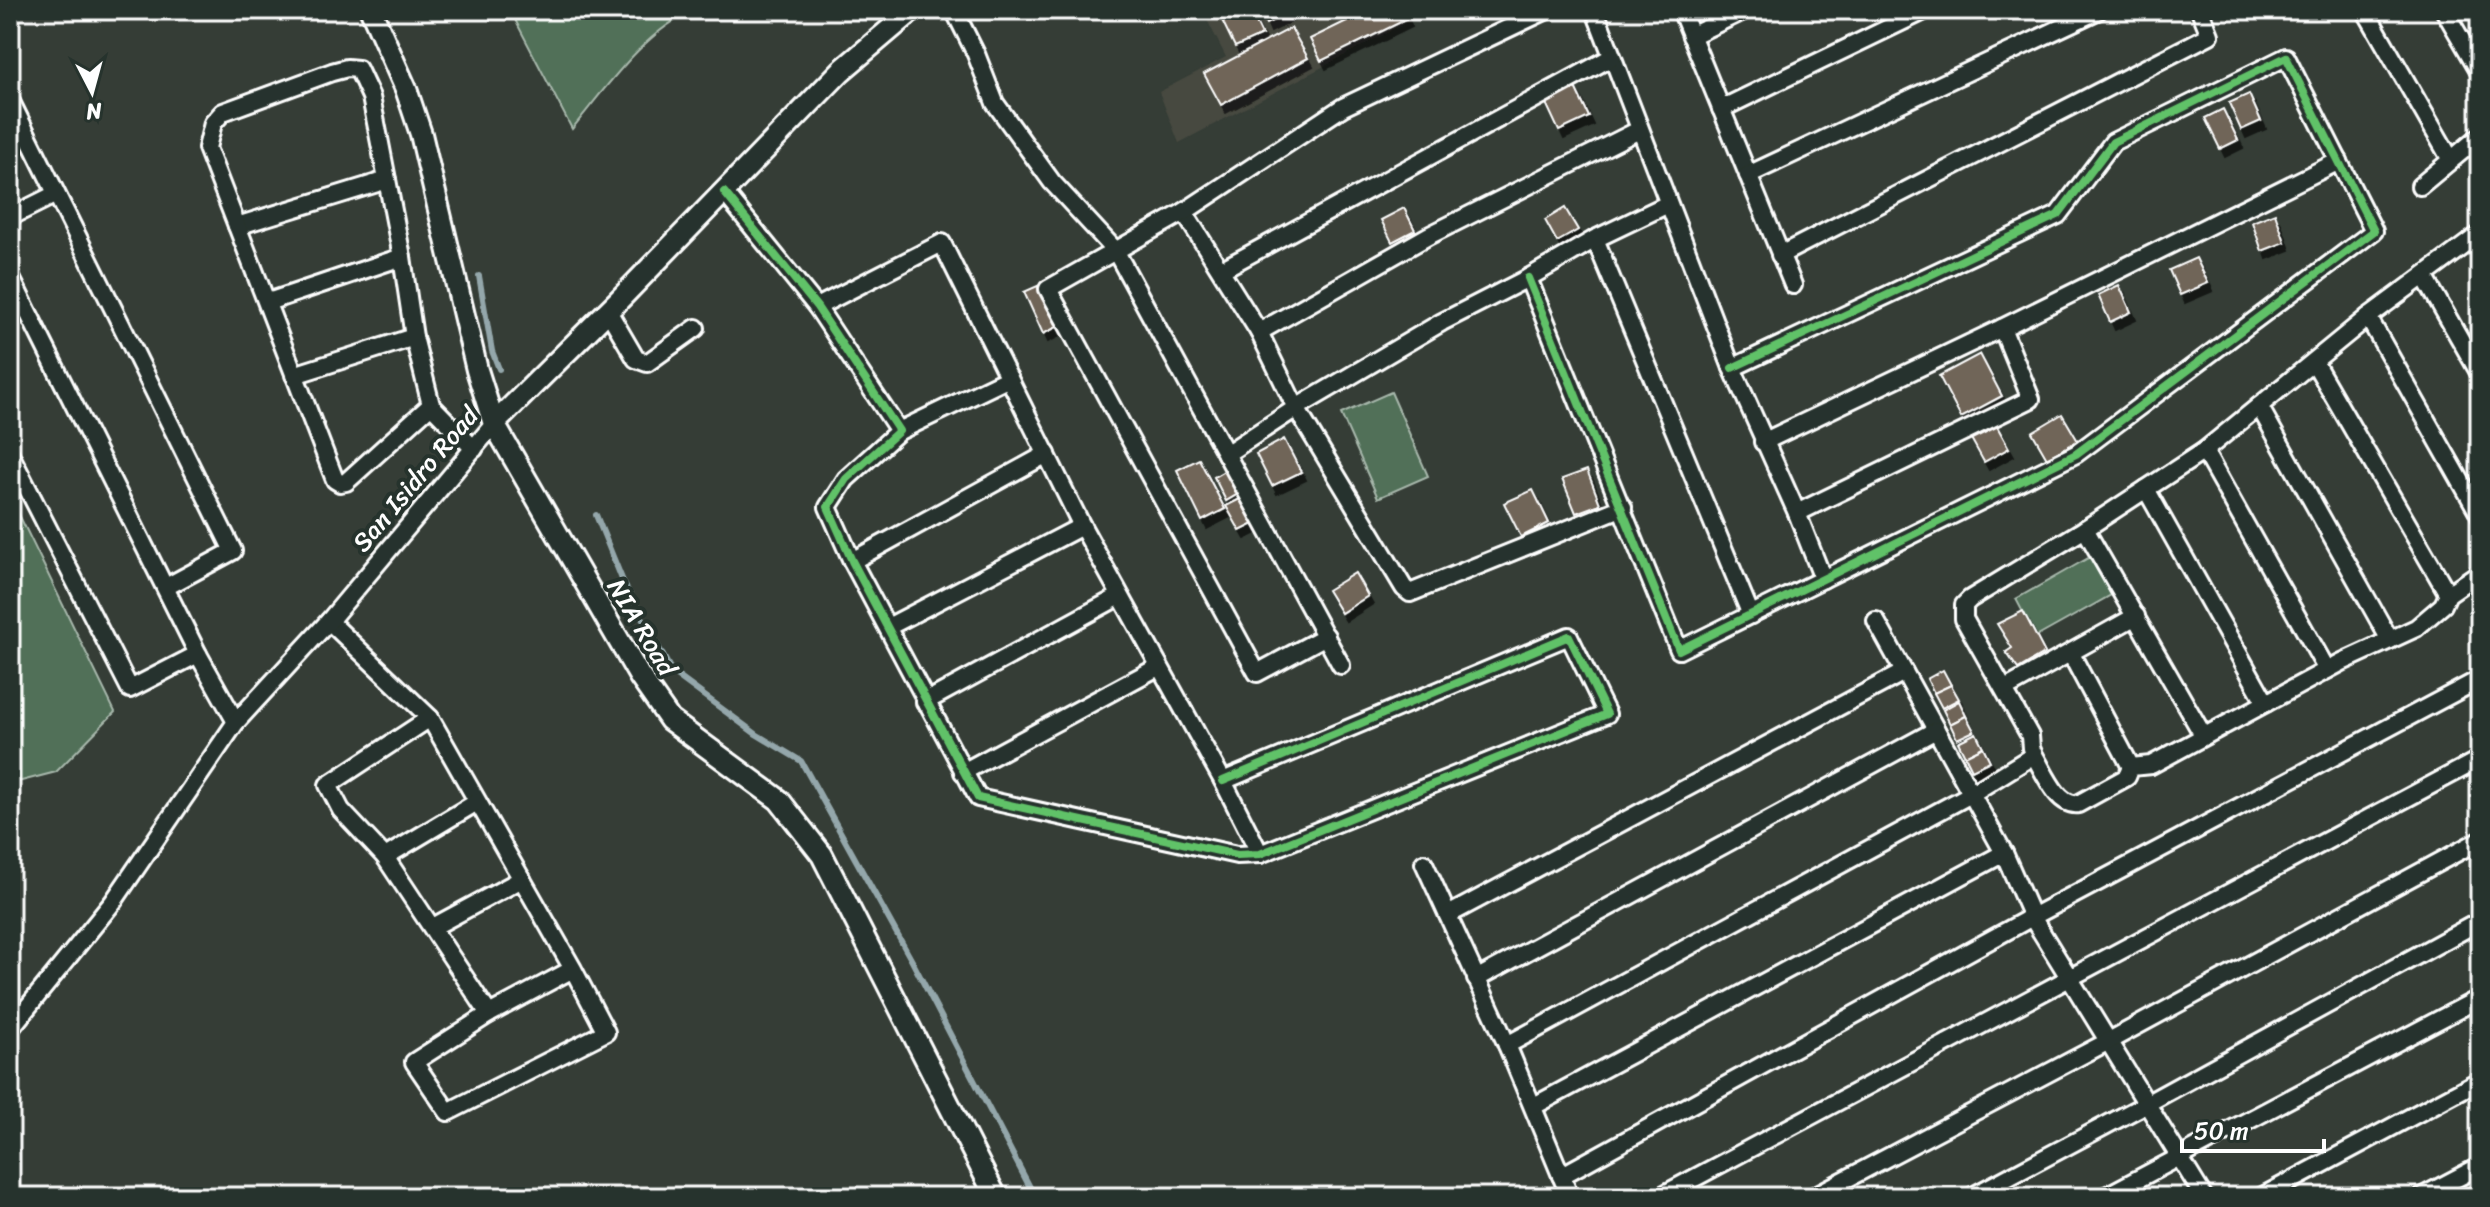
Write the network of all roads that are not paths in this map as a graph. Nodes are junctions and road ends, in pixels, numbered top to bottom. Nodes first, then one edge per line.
1 (371, 10) edge
2 (913, 10) edge
3 (954, 10) edge
4 (1547, 10) edge
5 (1592, 10) edge
6 (1681, 10) edge
7 (1745, 10) edge
8 (1926, 10) edge
9 (2099, 10) edge
10 (2200, 10) edge
11 (2365, 10) edge
12 (2444, 10) edge
13 (1691, 36) junction
14 (1612, 57) junction
15 (2480, 72) edge
16 (10, 100) edge
17 (1721, 109) junction
18 (1639, 130) junction
19 (2480, 136) edge
20 (2451, 160) junction
21 (2339, 161) junction
22 (1748, 175) junction
23 (387, 180) junction
24 (2420, 186) dead end
25 (724, 192) junction
26 (56, 194) junction
27 (1668, 204) junction
28 (1184, 212) junction
29 (10, 217) edge
30 (237, 226) junction
31 (2480, 234) edge
32 (1595, 239) junction
33 (1115, 250) junction
34 (1780, 255) junction
35 (402, 257) junction
36 (1221, 270) junction
37 (10, 276) edge
38 (2424, 276) junction
39 (1528, 278) junction
40 (1793, 285) dead end
41 (268, 302) junction
42 (817, 307) junction
43 (608, 311) junction
44 (2368, 317) junction
45 (696, 328) dead end
46 (2002, 328) junction
47 (1259, 332) junction
48 (414, 337) junction
49 (2314, 362) junction
50 (1732, 368) junction
51 (2480, 374) edge
52 (294, 375) junction
53 (1009, 378) junction
54 (431, 405) junction
55 (2259, 406) junction
56 (1296, 408) junction
57 (494, 424) junction
58 (899, 431) junction
59 (1763, 442) junction
60 (474, 449) junction
61 (2204, 451) junction
62 (10, 454) edge
63 (1047, 454) junction
64 (1226, 454) junction
65 (2146, 489) junction
66 (1623, 507) junction
67 (1797, 513) junction
68 (2480, 515) edge
69 (1082, 526) junction
70 (2085, 529) junction
71 (852, 561) junction
72 (2480, 572) edge
73 (1823, 579) junction
74 (166, 587) junction
75 (2448, 594) junction
76 (1120, 596) junction
77 (1751, 615) junction
78 (2136, 616) junction
79 (329, 621) junction
80 (1876, 621) dead end
81 (888, 627) junction
82 (1326, 636) junction
83 (2390, 640) junction
84 (198, 654) junction
85 (2071, 654) junction
86 (1341, 665) dead end
87 (1158, 667) junction
88 (2327, 670) junction
89 (1904, 672) junction
90 (2480, 679) edge
91 (2005, 689) junction
92 (925, 702) junction
93 (2266, 703) junction
94 (430, 718) junction
95 (236, 722) junction
96 (1936, 730) junction
97 (2203, 735) junction
98 (2034, 755) junction
99 (2480, 759) edge
100 (2131, 767) junction
101 (963, 772) junction
102 (1223, 781) junction
103 (1971, 794) junction
104 (477, 802) junction
105 (2480, 840) edge
106 (2004, 853) junction
107 (1260, 854) junction
108 (385, 857) junction
109 (1424, 863) dead end
110 (522, 879) junction
111 (1448, 915) junction
112 (2032, 917) junction
113 (2480, 921) edge
114 (433, 927) junction
115 (573, 969) junction
116 (1476, 979) junction
117 (2068, 979) junction
118 (2480, 998) edge
119 (489, 1014) junction
120 (10, 1029) edge
121 (2107, 1042) junction
122 (1507, 1045) junction
123 (2480, 1080) edge
124 (2146, 1104) junction
125 (1534, 1106) junction
126 (2178, 1157) junction
127 (2480, 1166) edge
128 (1561, 1176) junction
129 (996, 1197) edge
130 (1570, 1197) edge
131 (1659, 1197) edge
132 (1812, 1197) edge
133 (1971, 1197) edge
134 (2104, 1197) edge
135 (2204, 1197) edge
136 (2261, 1197) edge
137 (2421, 1197) edge

1 - 57 street, NIA Road
2 - 25 street, San Isidro Road
3 - 33 street
4 - 28 street
5 - 14 street
6 - 13 street
7 - 13 street
8 - 17 street
9 - 22 street
10 - 34 street
11 - 20 street
12 - 15 street
13 - 17 street
14 - 18 street
14 - 36 street
16 - 26 street
17 - 22 street
18 - 27 street
18 - 47 street
19 - 20 street
20 - 24 street
21 - 46 street
21 - 50 street
21 - 73 street
22 - 34 street
23 - 30 street
23 - 30 street
23 - 35 street
25 - 42 street
25 - 43 street, San Isidro Road
26 - 29 street
26 - 74 street
27 - 32 street
27 - 50 street
28 - 33 street
28 - 36 street
30 - 41 street
31 - 38 street
32 - 39 street
32 - 77 street
33 - 64 street
33 - 82 street
34 - 40 street
35 - 41 street
35 - 48 street
36 - 47 street
37 - 74 street
38 - 44 street
38 - 51 street
39 - 56 street
39 - 66 street
41 - 52 street
42 - 53 street
42 - 58 street
43 - 45 street
43 - 57 street, San Isidro Road
44 - 49 street
44 - 68 street
46 - 59 street
46 - 67 street
47 - 56 street
48 - 52 street
48 - 54 street
49 - 55 street
49 - 75 street
50 - 59 street
52 - 54 street
53 - 58 street
53 - 63 street
54 - 60 street
55 - 61 street
55 - 83 street
56 - 64 street
56 - 66 street
57 - 60 street, San Isidro Road
57 - 129 street, NIA Road
58 - 71 street
59 - 67 street
60 - 79 street, San Isidro Road
61 - 65 street
61 - 88 street
62 - 84 street
63 - 69 street
63 - 71 street
64 - 82 street
65 - 70 street
65 - 93 street
66 - 77 street
67 - 73 street
69 - 76 street
69 - 81 street
70 - 78 street
70 - 91 street
71 - 81 street
72 - 75 street
73 - 77 street
74 - 84 street
75 - 83 street
76 - 87 street
76 - 92 street
78 - 85 street
78 - 97 street
79 - 94 street
79 - 95 street, San Isidro Road
80 - 89 street
81 - 92 street
82 - 86 street
83 - 88 street
84 - 95 street
85 - 91 street
85 - 100 street
87 - 101 street
87 - 102 street
88 - 93 street
89 - 96 street
89 - 111 street
90 - 112 street
91 - 98 street
92 - 101 street
93 - 97 street
94 - 104 street
94 - 108 street
95 - 120 street, San Isidro Road
96 - 103 street
96 - 116 street
97 - 100 street
98 - 100 street
98 - 103 street
99 - 117 street
101 - 107 street
102 - 107 street
102 - 107 street
103 - 106 street
103 - 122 street
104 - 108 street
104 - 110 street
105 - 121 street
106 - 112 street
106 - 125 street
108 - 114 street
109 - 111 street
110 - 114 street
110 - 115 street
111 - 116 street
112 - 117 street
112 - 128 street
113 - 124 street
114 - 119 street
115 - 119 street
115 - 119 street
116 - 122 street
117 - 121 street
117 - 131 street
118 - 126 street
121 - 124 street
121 - 132 street
122 - 125 street
123 - 136 street
124 - 126 street
124 - 133 street
125 - 128 street
126 - 134 street
126 - 135 street
127 - 137 street
128 - 130 street

